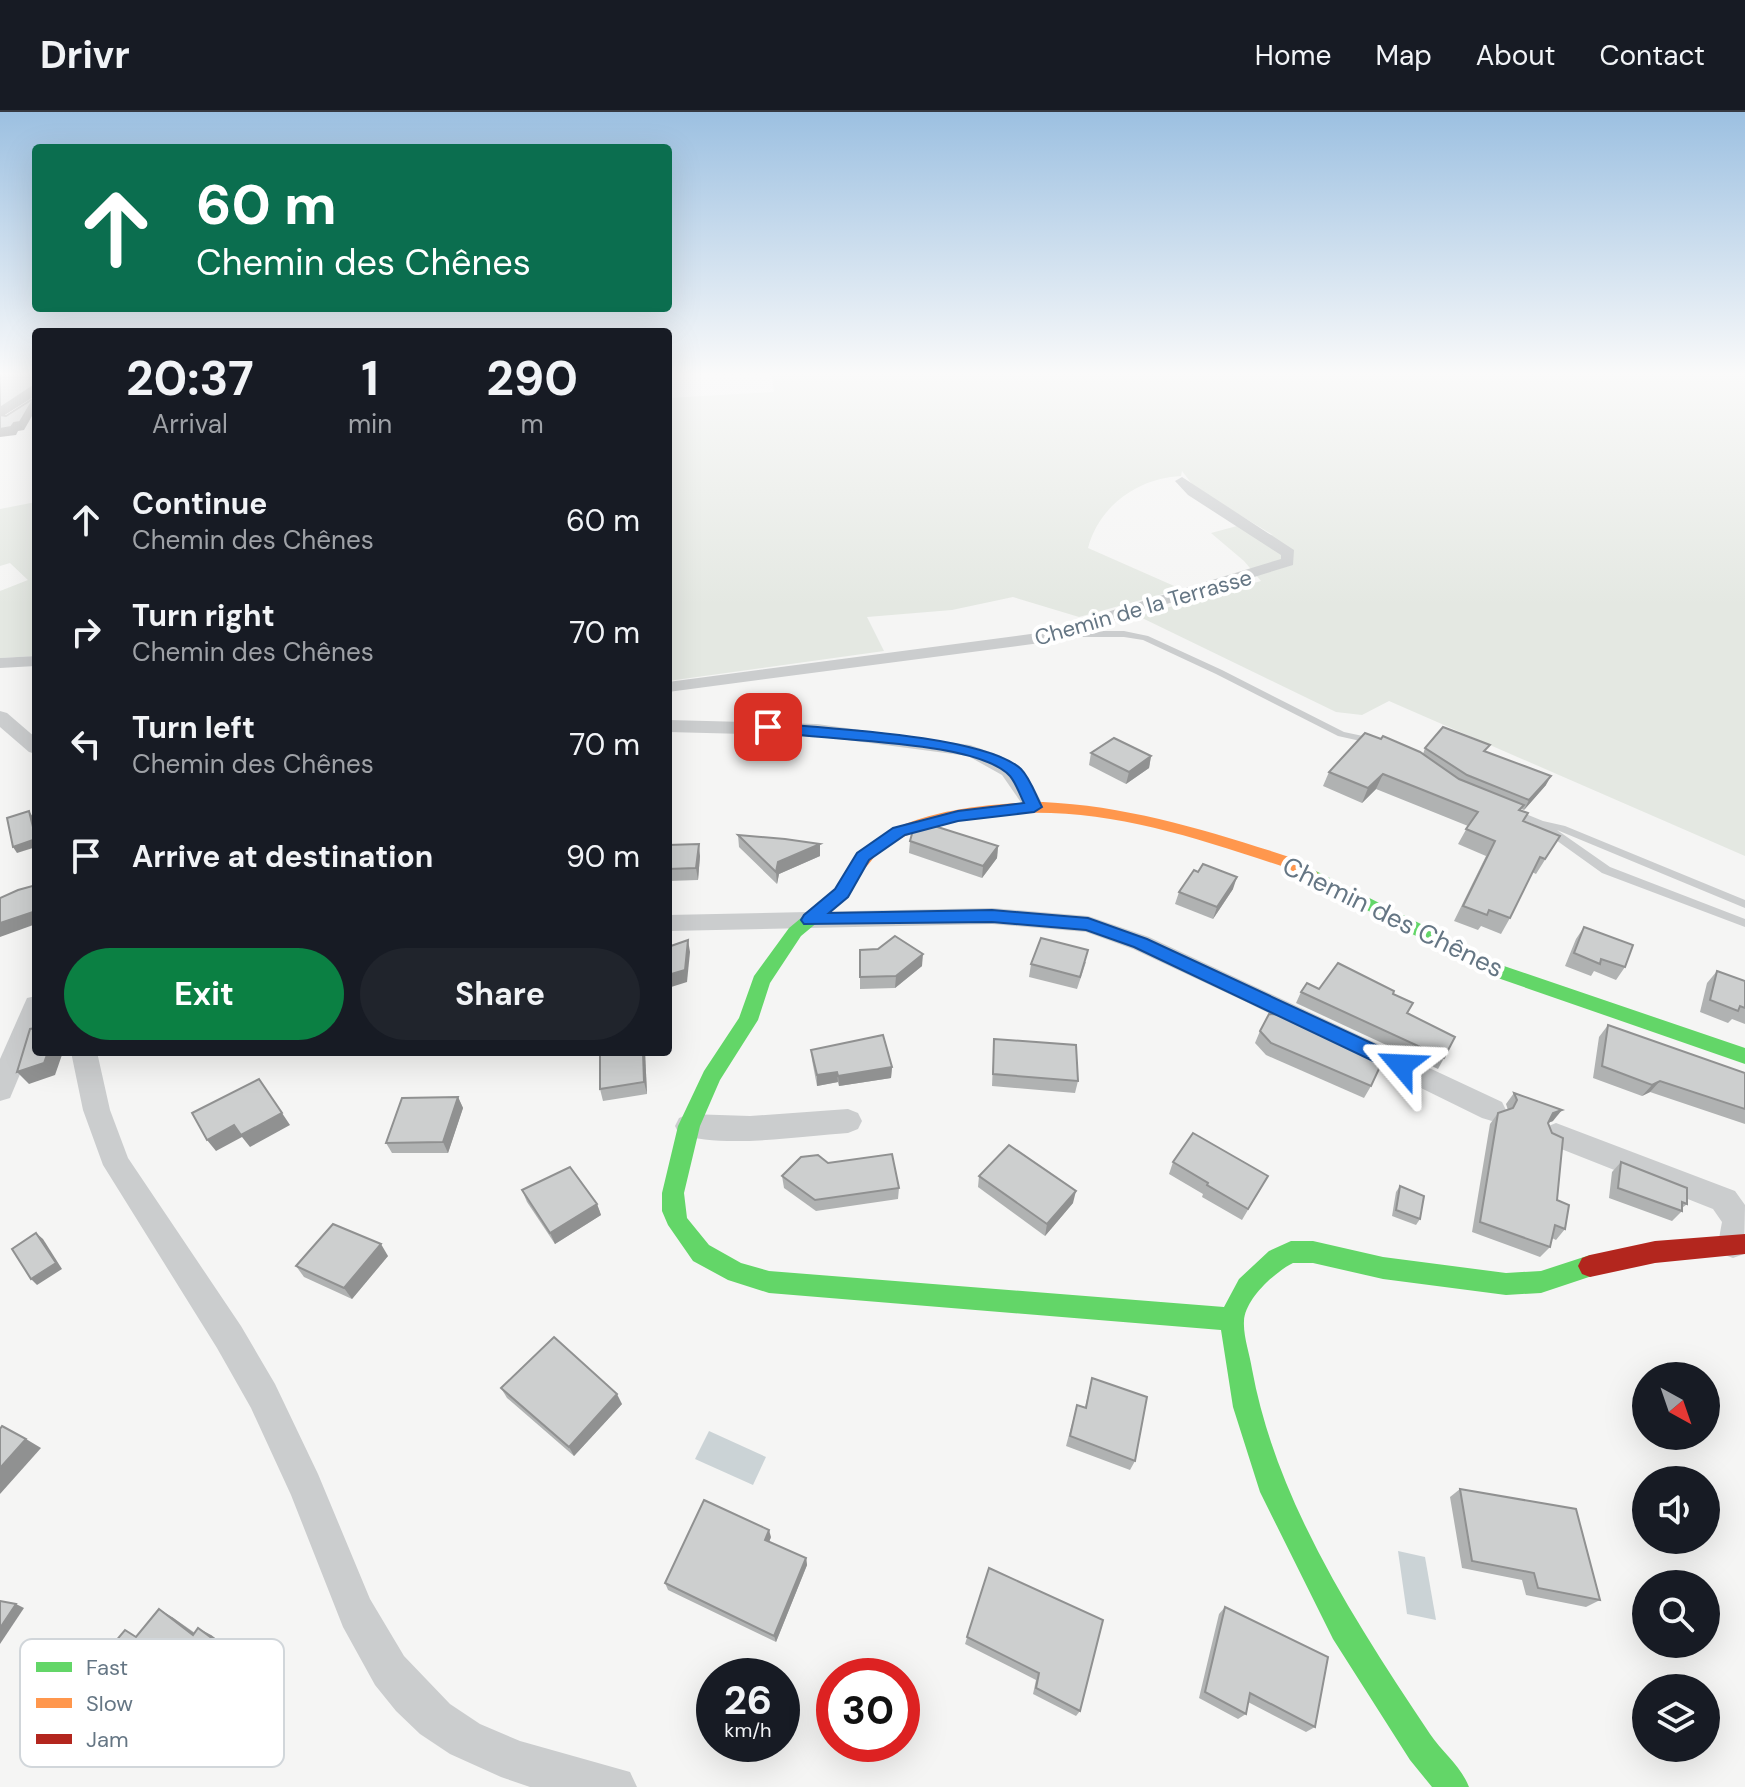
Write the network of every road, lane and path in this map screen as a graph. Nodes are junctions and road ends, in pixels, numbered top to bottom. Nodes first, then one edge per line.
1 (1182, 481) dead end
2 (1057, 634) junction
3 (32, 661) edge
4 (0, 663) edge
5 (672, 686) edge
6 (0, 717) edge
7 (672, 726) edge
8 (32, 745) edge
9 (1383, 746) edge
10 (1498, 806) edge
11 (1034, 807) junction
12 (1539, 823) junction
13 (1745, 904) edge
14 (810, 920) junction
15 (672, 923) edge
16 (1745, 923) edge
17 (32, 1014) edge
18 (85, 1056) edge
19 (1745, 1056) edge
20 (0, 1090) edge
21 (1492, 1110) dead end
22 (848, 1121) dead end
23 (689, 1126) junction
24 (1556, 1135) edge
25 (1739, 1244) edge
26 (1231, 1319) junction
27 (615, 1787) edge
28 (1453, 1787) edge

1 - 2 street, Chemin de la Terrasse
2 - 5 street, Chemin de la Terrasse
2 - 9 lane
3 - 4 street
6 - 8 street
7 - 11 street
10 - 12 lane
11 - 14 street, Chemin des Chênes
11 - 19 street, Chemin des Chênes
12 - 13 lane
12 - 16 lane
14 - 15 street
14 - 21 street
14 - 23 street, Chemin des Chênes
17 - 20 street
18 - 27 street
22 - 23 street
23 - 26 street, Chemin des Chênes
24 - 25 street
25 - 26 street
26 - 28 street

